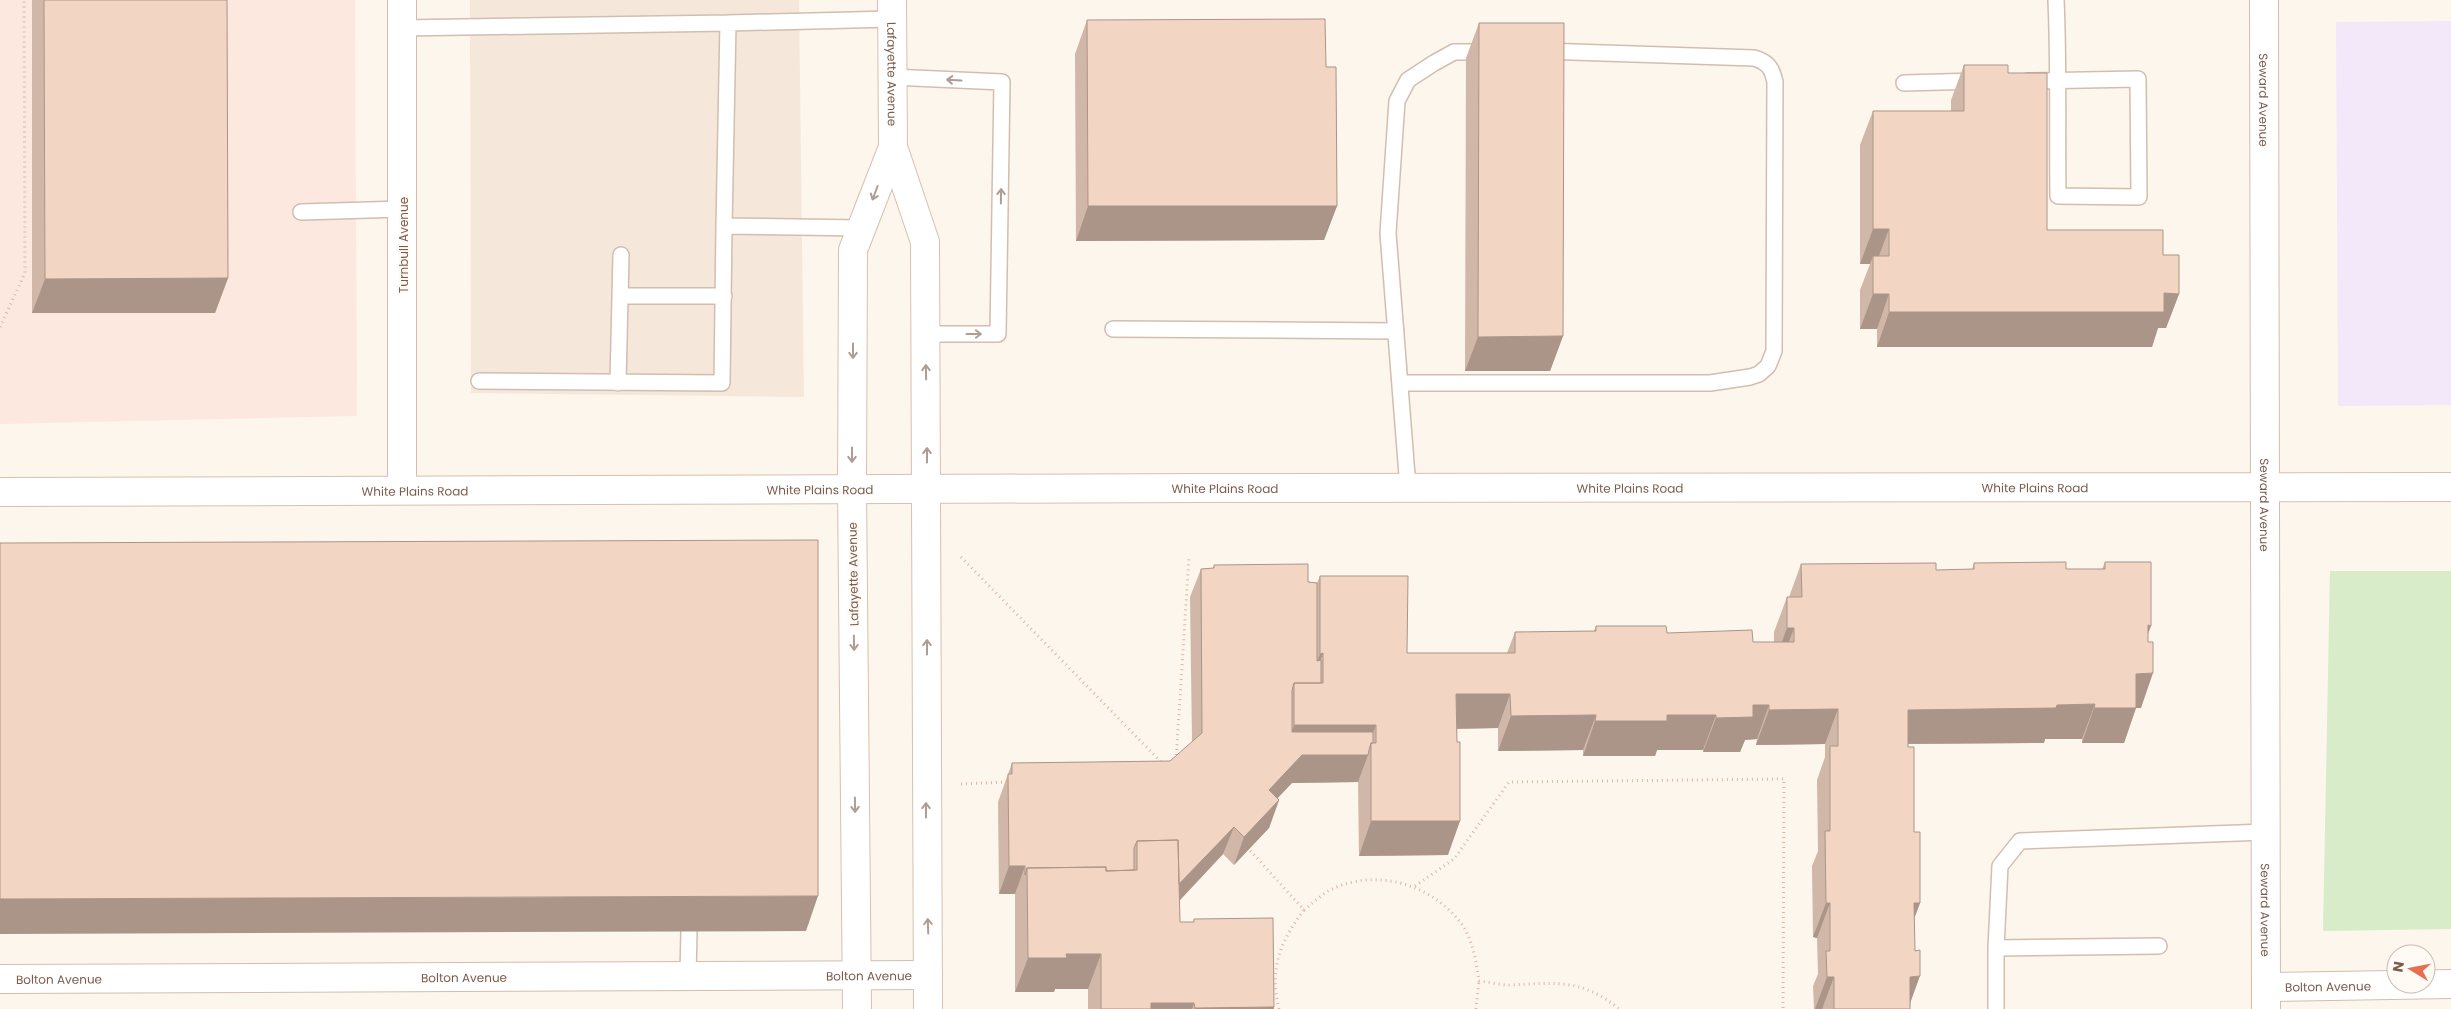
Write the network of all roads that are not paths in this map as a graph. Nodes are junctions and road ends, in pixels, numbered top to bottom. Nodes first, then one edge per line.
1 (402, 0) edge
2 (2056, 0) edge
3 (2264, 0) edge
4 (892, 10) edge
5 (728, 24) junction
6 (402, 28) junction
7 (1524, 51) edge
8 (1504, 52) edge
9 (892, 77) junction
10 (1992, 81) edge
11 (2011, 81) edge
12 (2056, 81) junction
13 (1904, 84) dead end
14 (892, 147) junction
15 (403, 209) junction
16 (301, 212) dead end
17 (724, 226) junction
18 (861, 228) junction
19 (621, 255) dead end
20 (620, 296) junction
21 (724, 296) junction
22 (1113, 329) dead end
23 (1396, 331) junction
24 (925, 334) junction
25 (479, 381) dead end
26 (618, 383) junction
27 (1400, 383) junction
28 (2451, 487) edge
29 (1408, 488) junction
30 (2263, 488) junction
31 (852, 489) junction
32 (927, 489) junction
33 (402, 490) junction
34 (0, 492) edge
35 (2266, 832) junction
36 (689, 932) dead end
37 (2159, 946) dead end
38 (1996, 948) junction
39 (857, 974) junction
40 (688, 975) junction
41 (928, 975) junction
42 (0, 979) edge
43 (2451, 984) edge
44 (2266, 998) edge
45 (857, 1009) edge
46 (928, 1009) edge
47 (1996, 1009) edge

1 - 6 street, Turnbull Avenue
2 - 12 lane
3 - 30 street, Seward Avenue
4 - 5 lane
4 - 9 street, Lafayette Avenue
5 - 6 lane
5 - 17 lane
6 - 15 street, Turnbull Avenue
7 - 27 lane
8 - 23 lane
9 - 14 street, Lafayette Avenue
24 -> 9 lane
10 - 13 lane
11 - 12 lane
12 - 12 lane
14 -> 18 street, Lafayette Avenue
14 - 24 street, Lafayette Avenue
15 - 16 lane
15 - 33 street, Turnbull Avenue
17 - 18 lane
17 - 21 lane
18 -> 31 street, Lafayette Avenue
19 - 20 lane
20 - 21 lane
20 - 26 lane
21 - 26 lane
22 - 23 lane
23 - 27 lane
32 -> 24 street, Lafayette Avenue
25 - 26 lane
27 - 29 lane
28 - 30 street, White Plains Road
29 - 30 street, White Plains Road
29 - 32 street, White Plains Road
30 - 35 street, Seward Avenue
31 - 32 street, White Plains Road
31 - 33 street, White Plains Road
31 -> 39 street, Lafayette Avenue
41 -> 32 street, Lafayette Avenue
33 - 34 street, White Plains Road
35 - 38 lane
35 - 44 street, Seward Avenue
36 - 40 lane
37 - 38 lane
38 - 47 lane
39 - 40 street, Bolton Avenue
39 - 41 street, Bolton Avenue
39 - 45 street, Lafayette Avenue
40 - 42 street, Bolton Avenue
41 - 46 street, Lafayette Avenue
43 - 44 street, Bolton Avenue

